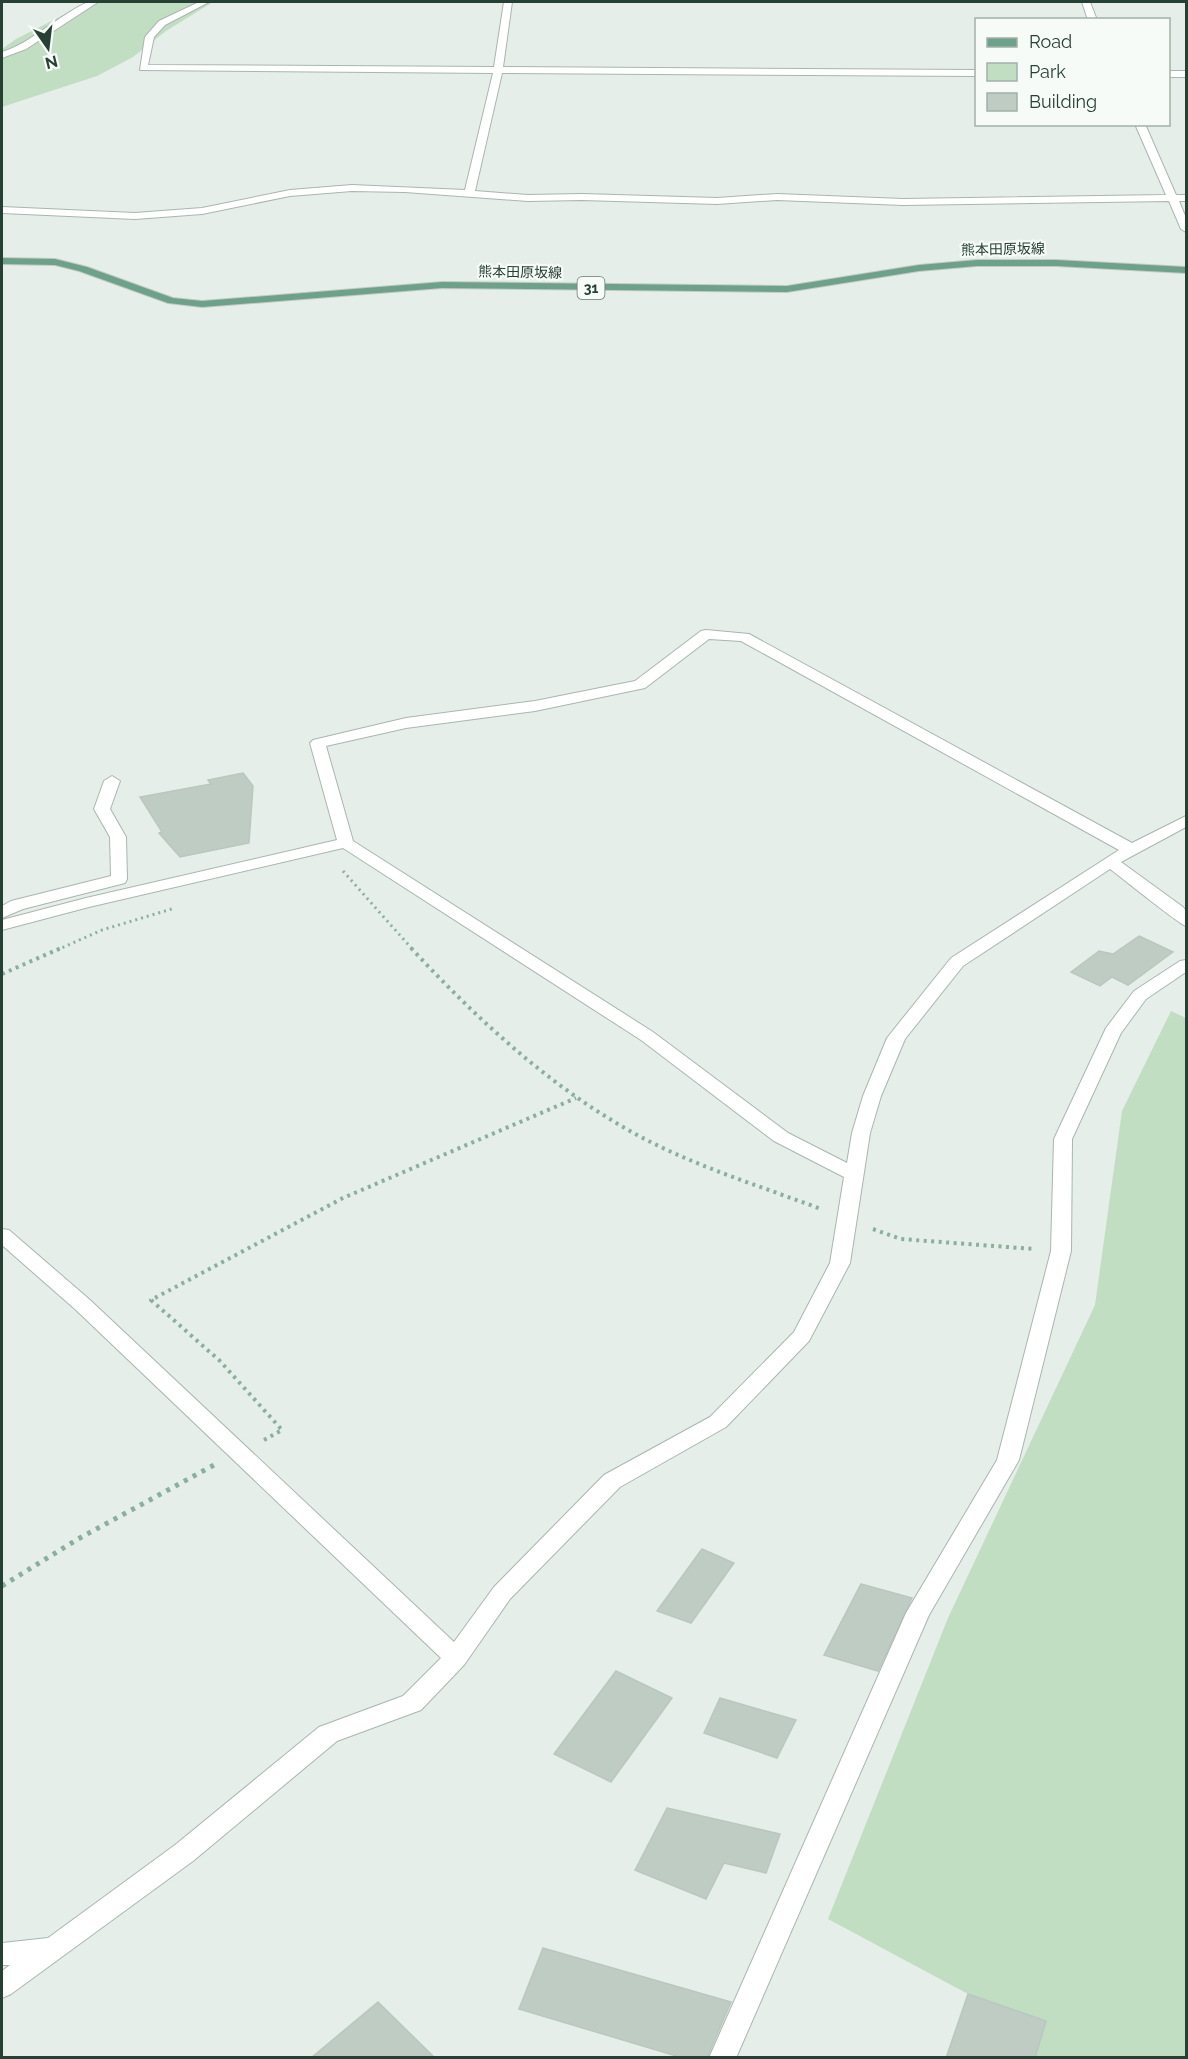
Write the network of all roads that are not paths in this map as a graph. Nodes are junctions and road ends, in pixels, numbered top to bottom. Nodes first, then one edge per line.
1 (94, 2) edge
2 (206, 2) edge
3 (508, 2) edge
4 (1086, 2) edge
5 (1092, 18) edge
6 (2, 55) edge
7 (498, 70) junction
8 (975, 73) edge
9 (1170, 74) edge
10 (1186, 74) edge
11 (1141, 126) edge
12 (469, 195) junction
13 (1181, 198) edge
14 (2, 210) edge
15 (1186, 229) edge
16 (2, 261) edge
17 (1186, 270) edge
18 (112, 781) dead end
19 (1186, 820) edge
20 (346, 843) junction
21 (1132, 850) junction
22 (1110, 861) junction
23 (2, 913) edge
24 (1186, 921) edge
25 (2, 925) edge
26 (1186, 965) edge
27 (855, 1175) junction
28 (2, 1234) edge
29 (456, 1658) junction
30 (51, 1948) junction
31 (2, 1954) edge
32 (2, 1986) edge
33 (722, 2058) edge

1 - 6 street
2 - 7 street
3 - 7 street
4 - 5 street
7 - 8 street
7 - 12 street
9 - 10 street
11 - 13 street
12 - 13 street
12 - 14 street
13 - 15 street
16 - 17 main road, 熊本田原坂線 / 31
18 - 23 street
19 - 21 street
20 - 21 street
20 - 25 street
20 - 27 street
21 - 22 street
22 - 24 street
22 - 27 street
26 - 33 street
27 - 29 street
28 - 29 street
29 - 30 street
30 - 31 street
30 - 32 street

